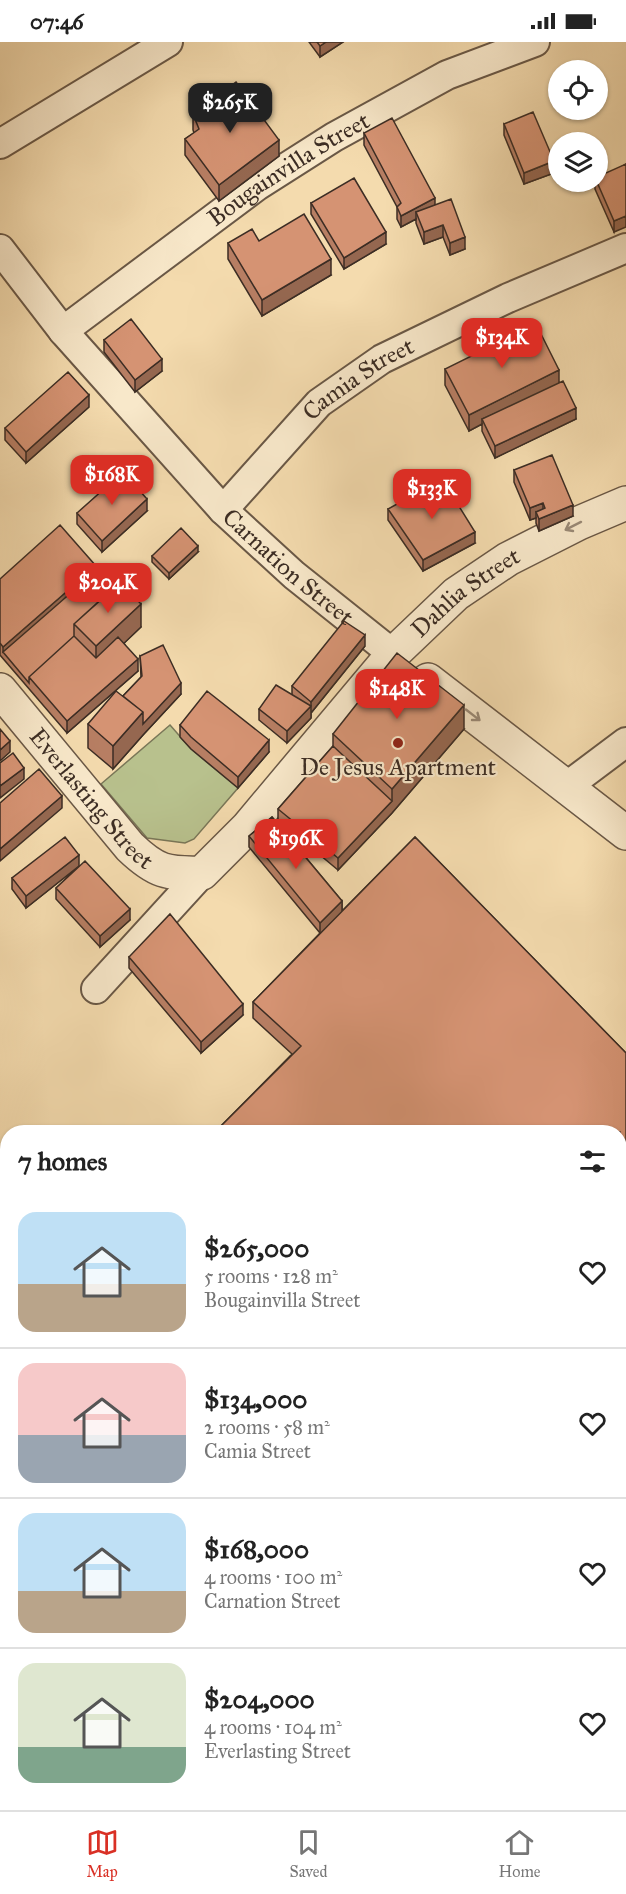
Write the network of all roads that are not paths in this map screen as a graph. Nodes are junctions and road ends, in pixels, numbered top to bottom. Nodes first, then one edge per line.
1 (168, 42) edge
2 (535, 42) edge
3 (0, 144) edge
4 (626, 248) edge
5 (0, 249) edge
6 (63, 331) junction
7 (626, 502) edge
8 (223, 510) junction
9 (393, 654) junction
10 (0, 690) edge
11 (626, 742) edge
12 (566, 787) junction
13 (626, 833) edge
14 (202, 873) junction
15 (96, 989) dead end

1 - 3 street
2 - 6 street, Bougainvilla Street
4 - 8 street, Camia Street
5 - 6 street, Carnation Street
6 - 8 street, Carnation Street
7 -> 9 street, Dahlia Street
8 - 9 street, Carnation Street
9 -> 12 street, Carnation Street
9 - 14 street, Dahlia Street
10 - 14 street, Everlasting Street
11 - 12 street
12 - 13 street, Carnation Street
14 - 15 street, Dahlia Street

